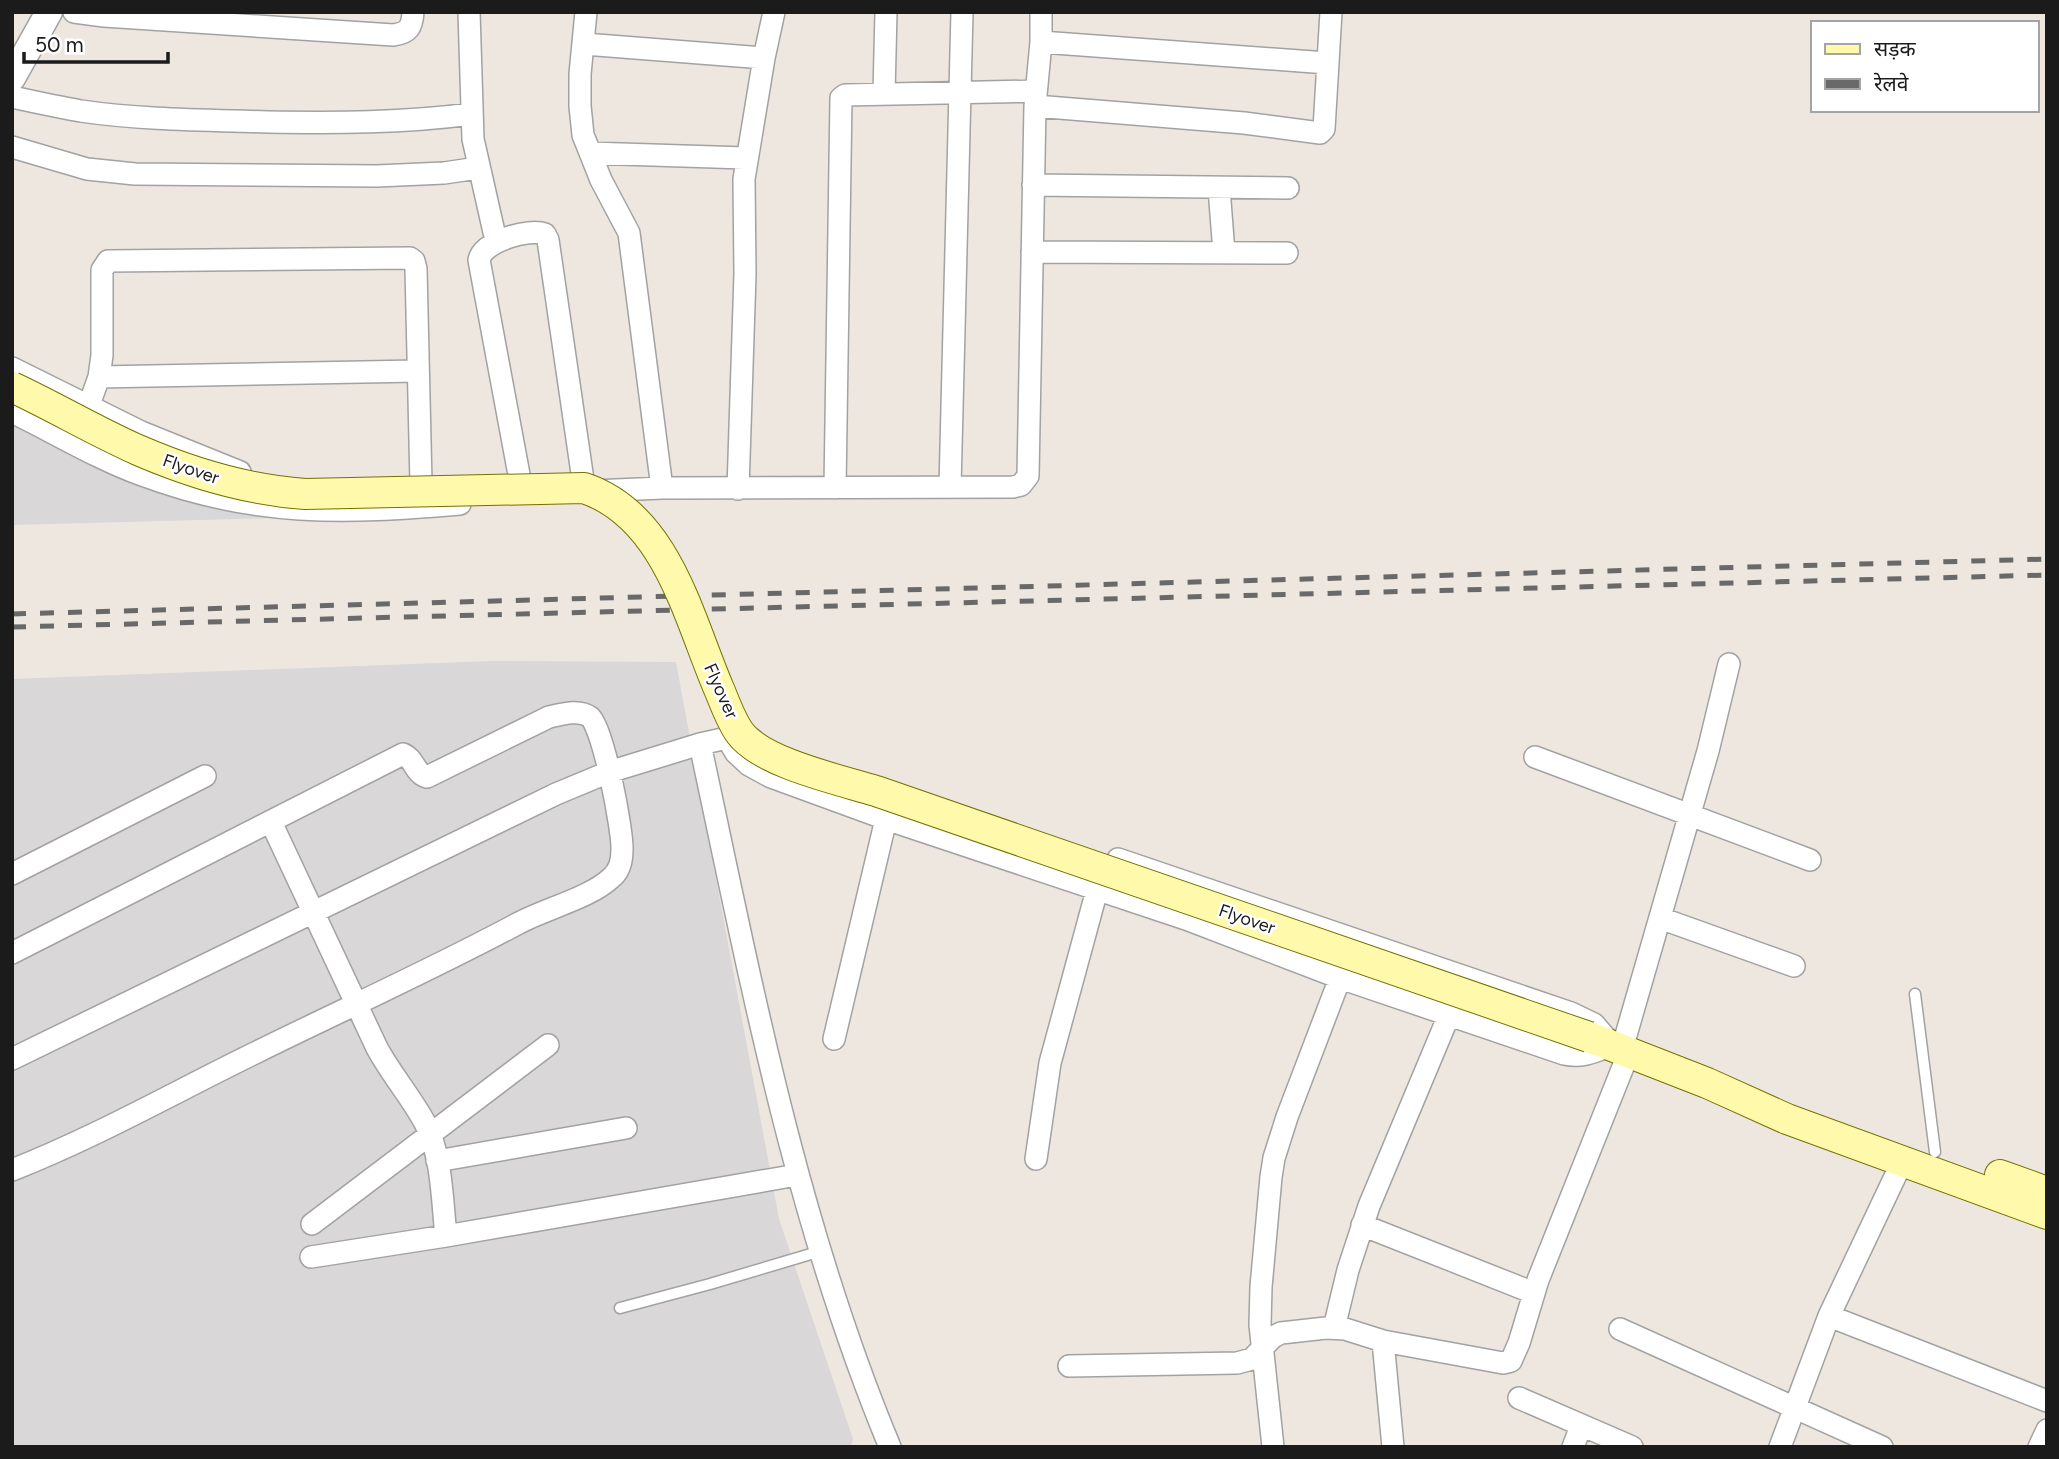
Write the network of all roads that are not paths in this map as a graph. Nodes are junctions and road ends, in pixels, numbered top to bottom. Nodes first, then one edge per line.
1 (49, 12) edge
2 (74, 12) edge
3 (413, 12) edge
4 (469, 12) edge
5 (586, 12) edge
6 (774, 12) edge
7 (887, 12) edge
8 (962, 12) edge
9 (1041, 12) edge
10 (1331, 12) edge
11 (170, 16) edge
12 (271, 19) edge
13 (1041, 42) junction
14 (584, 44) junction
15 (764, 58) junction
16 (1327, 62) junction
17 (12, 78) edge
18 (959, 92) junction
19 (884, 93) junction
20 (12, 97) edge
21 (1036, 99) junction
22 (471, 114) junction
23 (12, 147) edge
24 (590, 153) junction
25 (746, 158) junction
26 (478, 168) junction
27 (1033, 186) junction
28 (1219, 188) junction
29 (1289, 188) dead end
30 (496, 241) junction
31 (1032, 252) junction
32 (1224, 253) junction
33 (1287, 253) dead end
34 (12, 368) edge
35 (417, 371) junction
36 (99, 377) junction
37 (12, 387) edge
38 (89, 405) junction
39 (12, 412) edge
40 (520, 480) junction
41 (583, 480) junction
42 (421, 484) junction
43 (950, 486) junction
44 (662, 488) junction
45 (835, 488) junction
46 (621, 489) junction
47 (738, 489) junction
48 (1729, 664) dead end
49 (727, 738) junction
50 (700, 744) junction
51 (1535, 757) dead end
52 (609, 772) junction
53 (205, 776) dead end
54 (1690, 813) junction
55 (886, 819) junction
56 (271, 822) junction
57 (1810, 860) dead end
58 (12, 874) edge
59 (1097, 890) junction
60 (312, 911) junction
61 (1660, 918) junction
62 (12, 953) edge
63 (1794, 967) dead end
64 (1340, 978) junction
65 (1915, 994) dead end
66 (355, 1003) junction
67 (1449, 1015) junction
68 (834, 1039) dead end
69 (548, 1045) dead end
70 (1613, 1046) junction
71 (12, 1059) edge
72 (1707, 1083) junction
73 (626, 1128) dead end
74 (430, 1135) junction
75 (1934, 1152) junction
76 (1037, 1159) dead end
77 (437, 1161) junction
78 (1902, 1162) junction
79 (12, 1170) edge
80 (797, 1175) junction
81 (2047, 1192) edge
82 (2047, 1214) edge
83 (312, 1224) dead end
84 (1363, 1225) junction
85 (446, 1236) junction
86 (821, 1251) junction
87 (311, 1257) dead end
88 (1534, 1293) junction
89 (620, 1308) dead end
90 (1829, 1316) junction
91 (1334, 1328) junction
92 (1620, 1329) dead end
93 (1383, 1341) junction
94 (1261, 1350) junction
95 (1069, 1366) dead end
96 (1519, 1398) dead end
97 (2047, 1401) edge
98 (1794, 1409) junction
99 (1581, 1426) junction
100 (2047, 1430) edge
101 (890, 1447) edge
102 (1273, 1447) edge
103 (1393, 1447) edge
104 (1573, 1447) edge
105 (1632, 1447) edge
106 (1780, 1447) edge
107 (1882, 1447) edge
108 (2039, 1447) edge

1 - 17 street
2 - 11 street
3 - 12 street
4 - 22 street
5 - 14 street
6 - 15 street
7 - 19 street
8 - 18 street
9 - 13 street
10 - 16 street
11 - 12 street
13 - 16 street
13 - 21 street
14 - 15 street
14 - 24 street
15 - 25 street
16 - 21 street
18 - 19 street
18 - 21 street
18 - 43 street
19 - 45 street
20 - 22 street
21 - 27 street
22 - 26 street
23 - 26 street
24 - 25 street
24 - 44 street
25 - 47 street
26 - 30 street
27 - 28 street
27 - 31 street
28 - 29 street
28 - 32 street
30 - 40 street
30 - 41 street
31 - 32 street
31 - 43 street
32 - 33 street
34 - 38 street
35 - 36 street
35 - 36 street
35 - 42 street
36 - 38 street
37 - 70 main road, Flyover, bridge
38 - 42 street
39 - 46 street
40 - 41 street
40 - 42 street
41 - 46 street
43 - 45 street
44 - 46 street
44 - 47 street
45 - 47 street
48 - 54 street
49 - 50 street
49 - 55 street
49 - 70 street
50 - 52 street
50 - 80 street
51 - 54 street
52 - 56 street
52 - 60 street
52 - 66 street
53 - 58 street
54 - 57 street
54 - 61 street
55 - 59 street
55 - 68 street
56 - 60 street
56 - 62 street
59 - 64 street
59 - 76 street
60 - 66 street
60 - 71 street
61 - 63 street
61 - 70 street
64 - 67 street
64 - 94 street
65 - 75 lane
66 - 74 street
66 - 79 street
67 - 70 street
67 - 84 street
69 - 74 street
70 - 72 main road, Flyover
70 - 88 street
72 - 75 main road
72 - 78 main road
73 - 77 street
74 - 77 street
74 - 83 street
75 - 81 main road
77 - 85 street
78 - 82 main road
78 - 90 street
80 - 85 street
80 - 86 street
84 - 88 street
84 - 91 street
85 - 87 street
86 - 89 lane
86 - 101 street
88 - 93 street
90 - 97 street
90 - 98 street
91 - 93 street
91 - 94 street
92 - 98 street
93 - 103 street
94 - 95 street
94 - 102 street
96 - 99 street
98 - 106 street
98 - 107 street
99 - 104 street
99 - 105 street
100 - 108 street

